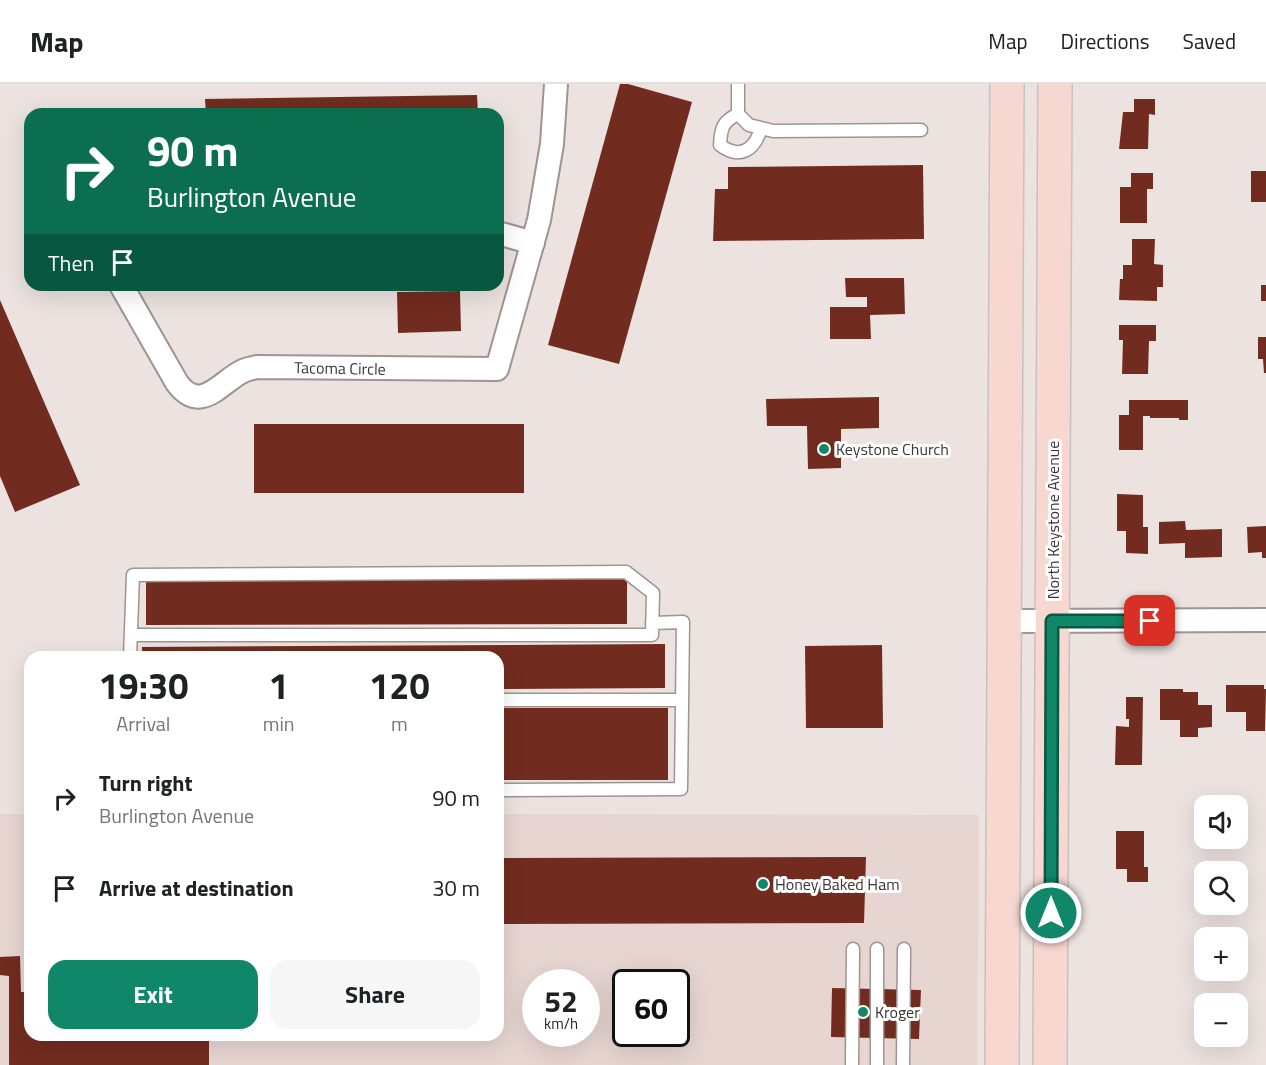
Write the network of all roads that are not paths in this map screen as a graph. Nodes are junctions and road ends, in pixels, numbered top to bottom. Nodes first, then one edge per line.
1 (556, 84) edge
2 (738, 84) edge
3 (1007, 84) edge
4 (1055, 84) edge
5 (738, 114) junction
6 (761, 128) junction
7 (921, 130) dead end
8 (504, 235) edge
9 (533, 243) junction
10 (125, 291) edge
11 (1266, 620) edge
12 (1004, 621) junction
13 (1052, 621) junction
14 (652, 623) junction
15 (131, 635) junction
16 (130, 651) edge
17 (504, 700) edge
18 (682, 700) junction
19 (504, 790) edge
20 (853, 949) dead end
21 (877, 949) dead end
22 (904, 949) dead end
23 (852, 1065) edge
24 (877, 1065) edge
25 (903, 1065) edge
26 (1002, 1065) edge
27 (1050, 1065) edge

1 - 9 street, Tacoma Circle
2 - 5 lane
3 - 12 main road
4 - 13 main road, North Keystone Avenue
5 - 6 lane
5 - 6 lane
6 - 7 lane
8 - 9 street
9 - 10 street, Tacoma Circle
11 - 13 street
12 - 13 street
12 - 26 main road
13 - 27 main road, North Keystone Avenue
14 - 15 lane
14 - 15 lane
14 - 18 lane
15 - 16 lane
17 - 18 lane
18 - 19 lane
20 - 23 lane
21 - 24 lane
22 - 25 lane

